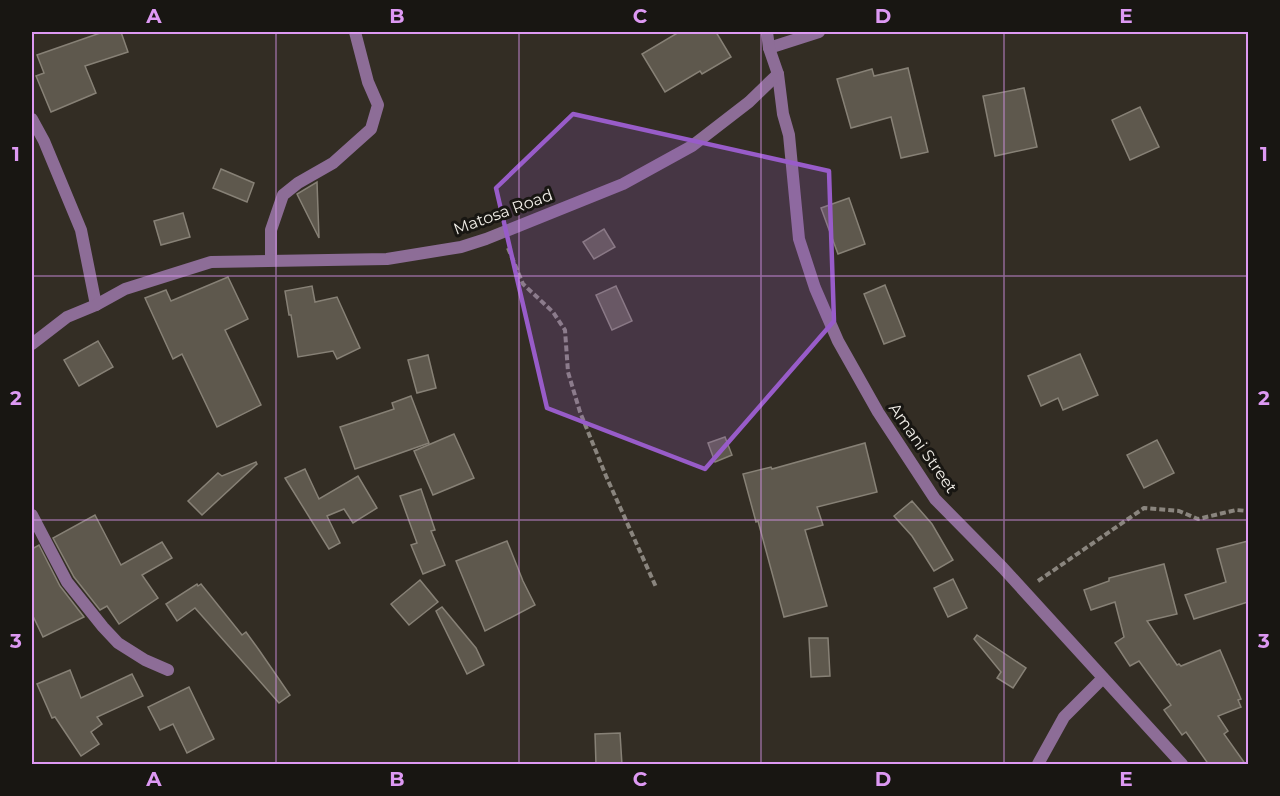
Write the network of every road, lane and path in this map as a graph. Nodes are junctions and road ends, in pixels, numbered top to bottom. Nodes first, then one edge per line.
1 (355, 32) edge
2 (767, 32) edge
3 (819, 32) edge
4 (769, 48) junction
5 (778, 74) junction
6 (32, 119) edge
7 (502, 233) junction
8 (271, 260) junction
9 (96, 305) junction
10 (32, 344) edge
11 (1248, 511) edge
12 (32, 515) edge
13 (656, 587) dead end
14 (1023, 591) junction
15 (168, 670) dead end
16 (1103, 678) junction
17 (1038, 765) edge
18 (1182, 765) edge

1 - 8 street
2 - 4 street
3 - 4 street
4 - 5 street
5 - 7 street, Matosa Road
5 - 14 street, Amani Street
6 - 9 street
7 - 8 street, Matosa Road
7 - 13 path
8 - 9 street, Matosa Road
9 - 10 street, Matosa Road
11 - 14 path
12 - 15 street
14 - 16 street, Amani Street
16 - 17 street
16 - 18 street, Amani Street

